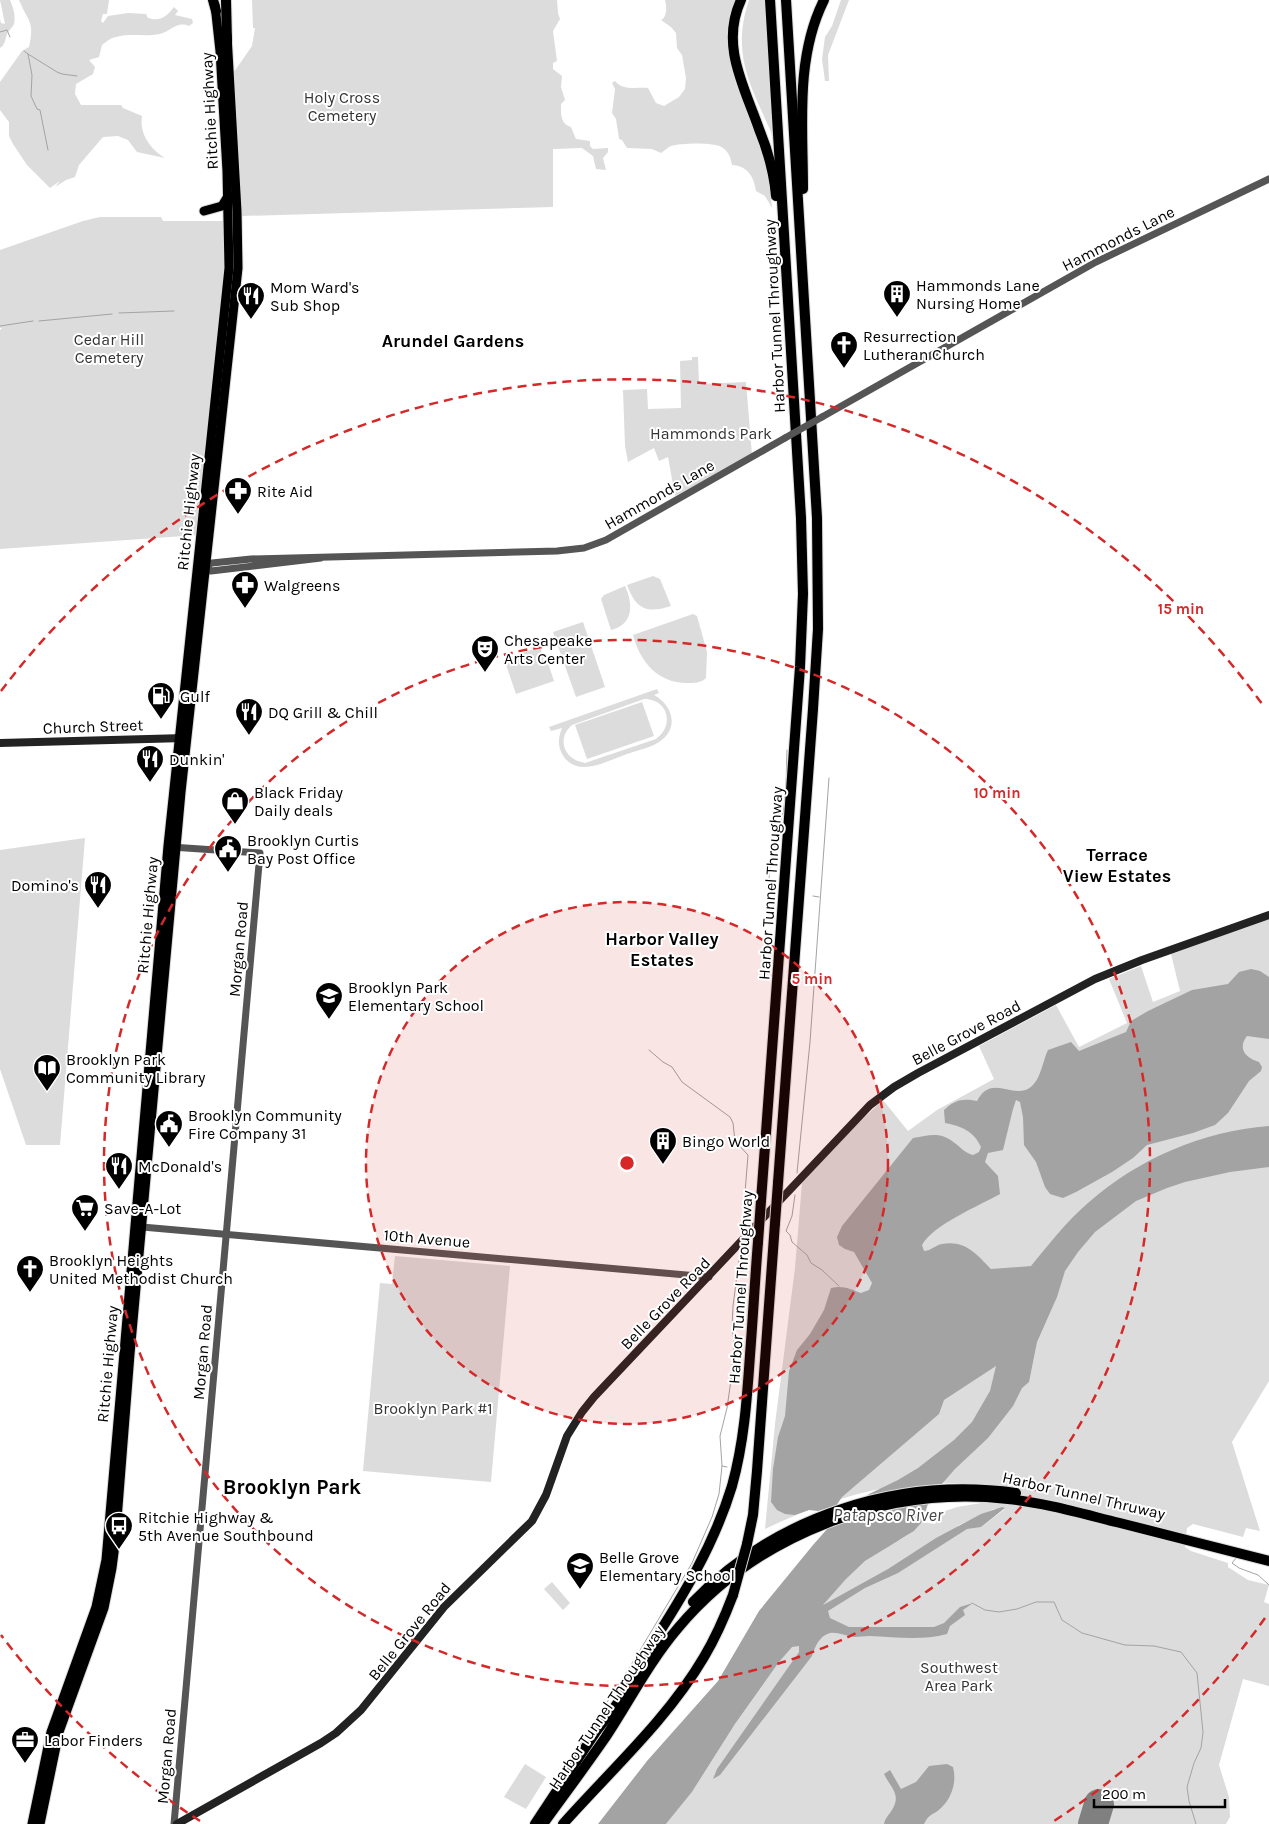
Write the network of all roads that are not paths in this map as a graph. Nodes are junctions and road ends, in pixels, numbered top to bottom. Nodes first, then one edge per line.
1 (214, 0) edge
2 (225, 0) edge
3 (741, 0) edge
4 (770, 0) edge
5 (786, 0) edge
6 (824, 0) edge
7 (216, 12) joint
8 (228, 41) joint
9 (1269, 179) edge
10 (228, 195) junction
11 (204, 212) dead end
12 (802, 272) junction
13 (793, 385) junction
14 (321, 558) junction
15 (251, 559) junction
16 (279, 559) junction
17 (206, 567) junction
18 (253, 567) junction
19 (235, 568) junction
20 (183, 738) junction
21 (0, 743) edge
22 (172, 847) junction
23 (1269, 915) edge
24 (142, 1227) junction
25 (226, 1235) junction
26 (709, 1277) junction
27 (806, 1528) junction
28 (1269, 1555) edge
29 (1269, 1561) edge
30 (596, 1731) junction
31 (32, 1824) edge
32 (40, 1824) edge
33 (176, 1824) edge
34 (535, 1824) edge
35 (543, 1824) edge
36 (563, 1824) edge

1 - 7 highway
2 - 8 highway
3 - 13 highway
4 - 13 highway, Harbor Tunnel Throughway
5 - 12 highway, Harbor Tunnel Throughway
6 - 12 highway
7 - 10 main road, Ritchie Highway
8 - 17 main road, Ritchie Highway
9 - 14 street, Hammonds Lane, bridge
10 - 11 main road
10 - 20 main road, Ritchie Highway
12 - 36 highway, Harbor Tunnel Throughway, bridge
13 - 30 highway, Harbor Tunnel Throughway, bridge
14 - 16 street, Hammonds Lane
14 - 18 street, Hammonds Lane
15 - 16 street, Hammonds Lane
15 - 17 street, Hammonds Lane
15 - 19 street
16 - 18 street
17 - 19 street, Hammonds Lane
17 - 20 main road, Ritchie Highway
18 - 19 street, Hammonds Lane
20 - 21 main road, Church Street
20 - 22 main road, Ritchie Highway
22 - 24 main road, Ritchie Highway
22 - 25 street, Morgan Road
22 - 31 main road, Ritchie Highway
23 - 26 main road, Belle Grove Road
24 - 25 street, 10th Avenue
24 - 32 main road, Ritchie Highway
25 - 26 street, 10th Avenue
25 - 33 street, Morgan Road
26 - 33 main road, Belle Grove Road
27 - 28 highway, Harbor Tunnel Thruway
27 - 29 highway, Harbor Tunnel Thruway
27 - 30 highway, Harbor Tunnel Throughway
27 - 35 highway, Harbor Tunnel Throughway
30 - 34 highway, Harbor Tunnel Throughway

